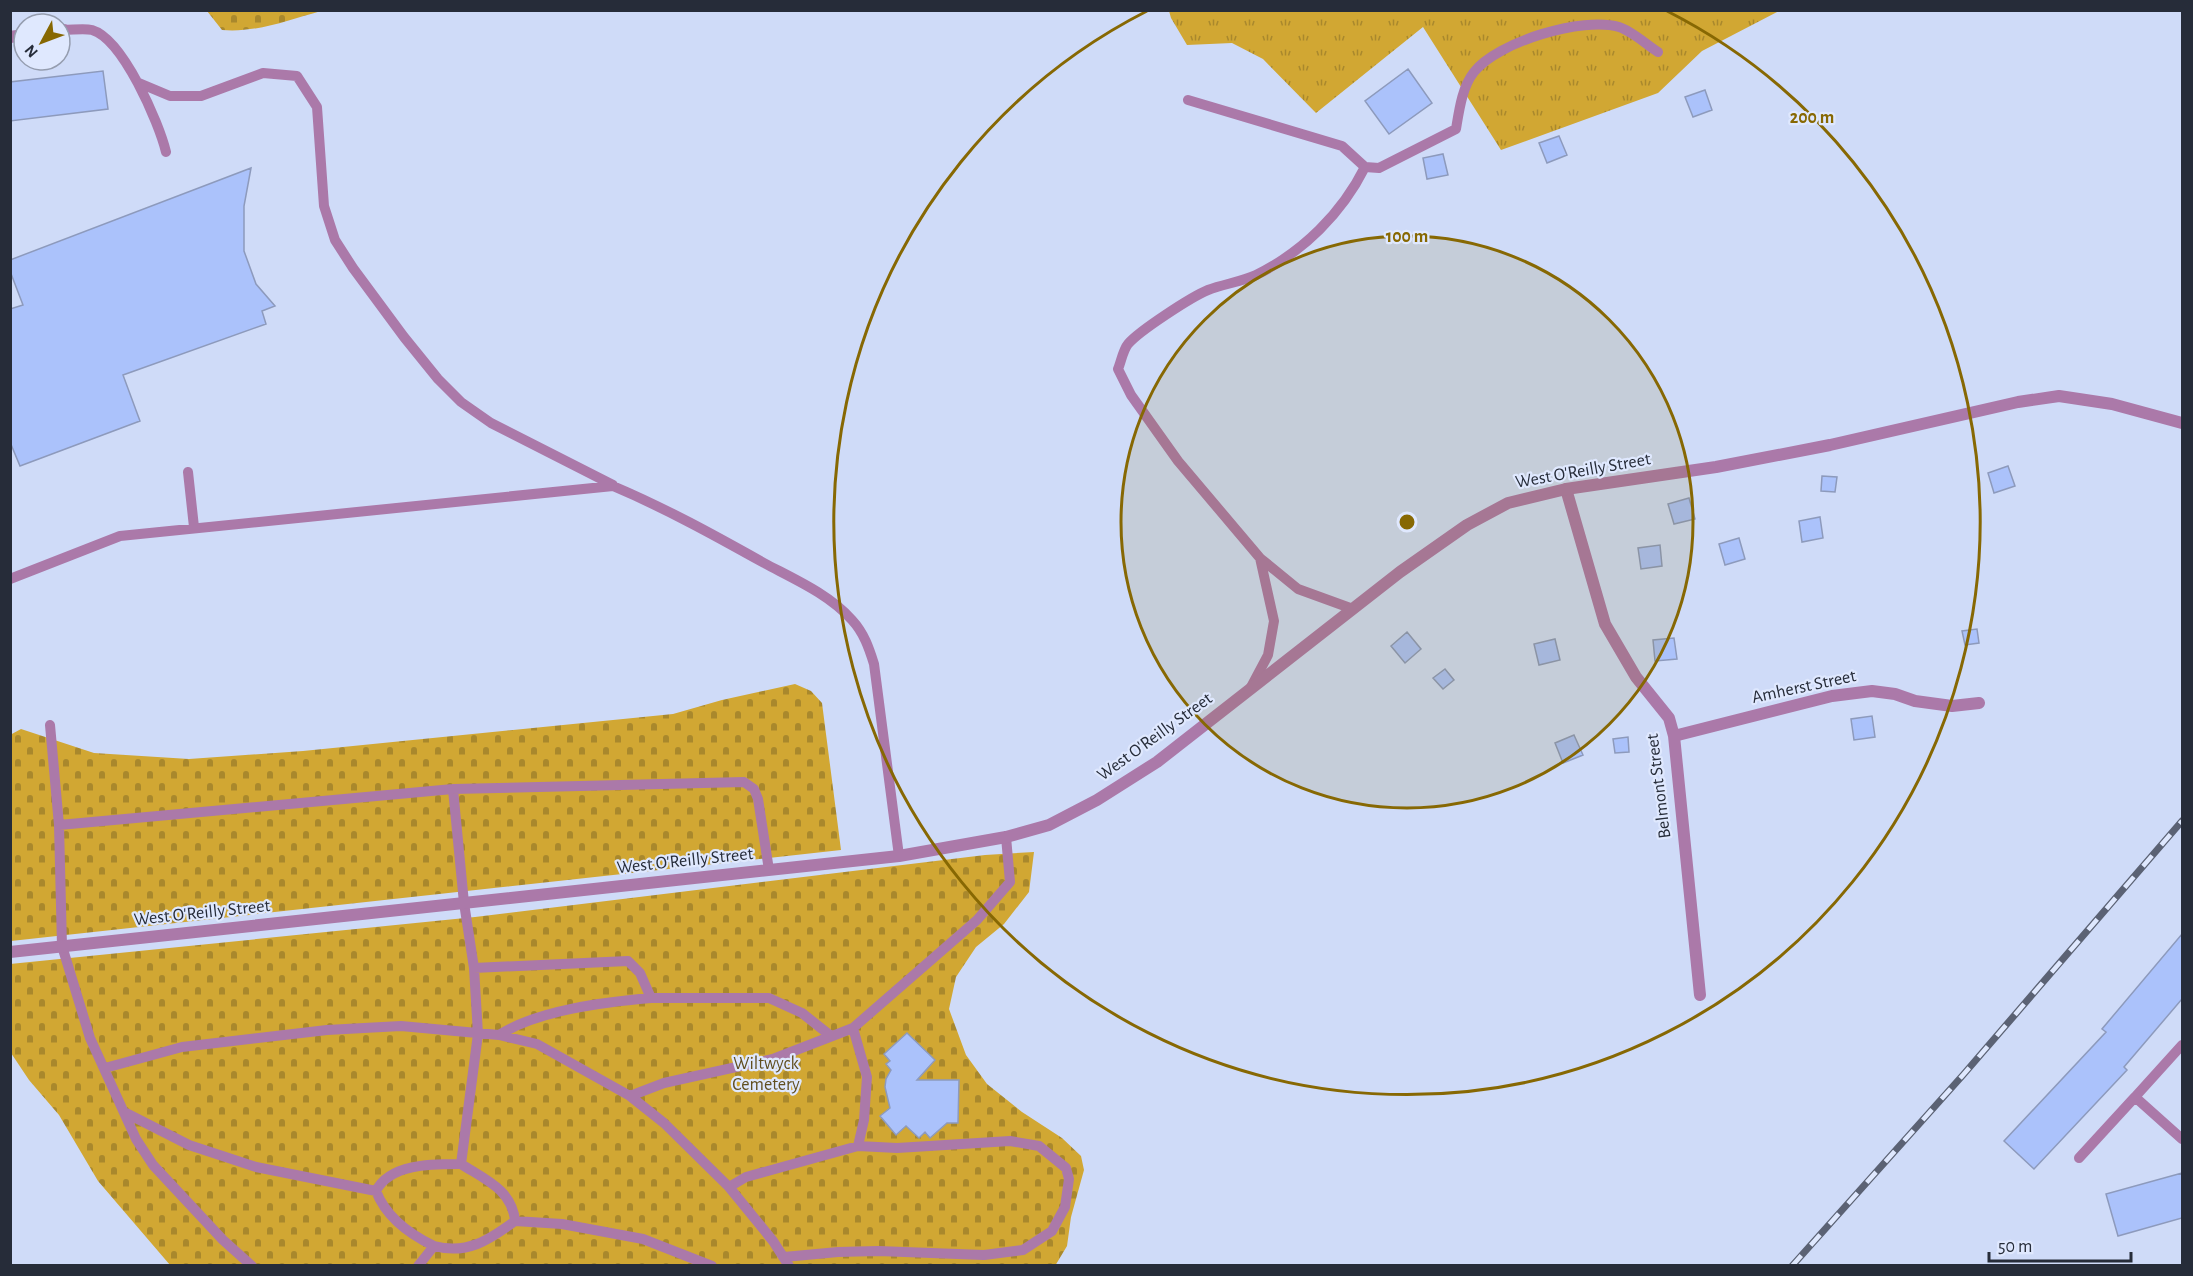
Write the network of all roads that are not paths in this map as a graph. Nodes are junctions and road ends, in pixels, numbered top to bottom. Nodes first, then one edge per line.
1 (72, 31) edge
2 (1658, 52) dead end
3 (139, 83) junction
4 (1188, 100) dead end
5 (166, 152) dead end
6 (1365, 167) junction
7 (2182, 423) edge
8 (188, 472) dead end
9 (613, 486) junction
10 (1566, 489) junction
11 (194, 527) junction
12 (1260, 558) junction
13 (10, 579) edge
14 (1353, 609) junction
15 (1250, 690) junction
16 (1979, 703) dead end
17 (50, 725) dead end
18 (1674, 736) junction
19 (453, 789) junction
20 (59, 825) junction
21 (1006, 837) junction
22 (899, 856) junction
23 (769, 870) junction
24 (464, 903) junction
25 (62, 946) junction
26 (10, 952) edge
27 (474, 968) junction
28 (1700, 995) dead end
29 (651, 998) junction
30 (854, 1028) junction
31 (478, 1034) junction
32 (499, 1035) junction
33 (831, 1036) junction
34 (2182, 1045) edge
35 (105, 1068) junction
36 (630, 1096) junction
37 (2136, 1097) junction
38 (126, 1113) junction
39 (2182, 1139) edge
40 (858, 1146) junction
41 (2079, 1158) dead end
42 (461, 1164) junction
43 (729, 1187) junction
44 (376, 1191) junction
45 (515, 1221) junction
46 (434, 1246) junction
47 (786, 1261) edge
48 (252, 1266) edge
49 (418, 1266) edge
50 (712, 1266) edge

1 - 3 lane
2 - 6 lane
3 - 5 lane
3 - 9 lane
4 - 6 lane
6 - 12 lane
7 - 10 street, West O'Reilly Street
8 - 11 lane
9 - 11 lane
9 - 22 lane
10 - 14 street, West O'Reilly Street
10 - 18 street, Belmont Street
11 - 13 lane
12 - 14 lane
12 - 15 lane
14 - 15 street, West O'Reilly Street
15 - 21 street, West O'Reilly Street
16 - 18 street, Amherst Street
17 - 20 lane
18 - 28 street, Belmont Street
19 - 20 lane
19 - 23 lane
19 - 24 lane
20 - 25 lane
21 - 22 street, West O'Reilly Street
21 - 30 lane
22 - 23 street, West O'Reilly Street
23 - 24 street, West O'Reilly Street
24 - 25 street, West O'Reilly Street
24 - 27 lane
25 - 26 street, West O'Reilly Street
25 - 35 lane
27 - 29 lane
27 - 31 lane
29 - 32 lane
29 - 33 lane
30 - 33 lane
30 - 40 lane
31 - 32 lane
31 - 35 lane
31 - 42 lane
32 - 36 lane
33 - 36 lane
34 - 37 lane
35 - 38 lane
36 - 43 lane
37 - 39 lane
37 - 41 lane
38 - 44 lane
38 - 48 lane
40 - 43 lane
40 - 47 lane
42 - 44 lane
42 - 45 lane
43 - 47 lane
44 - 46 lane
45 - 46 lane
45 - 50 lane
46 - 49 lane

